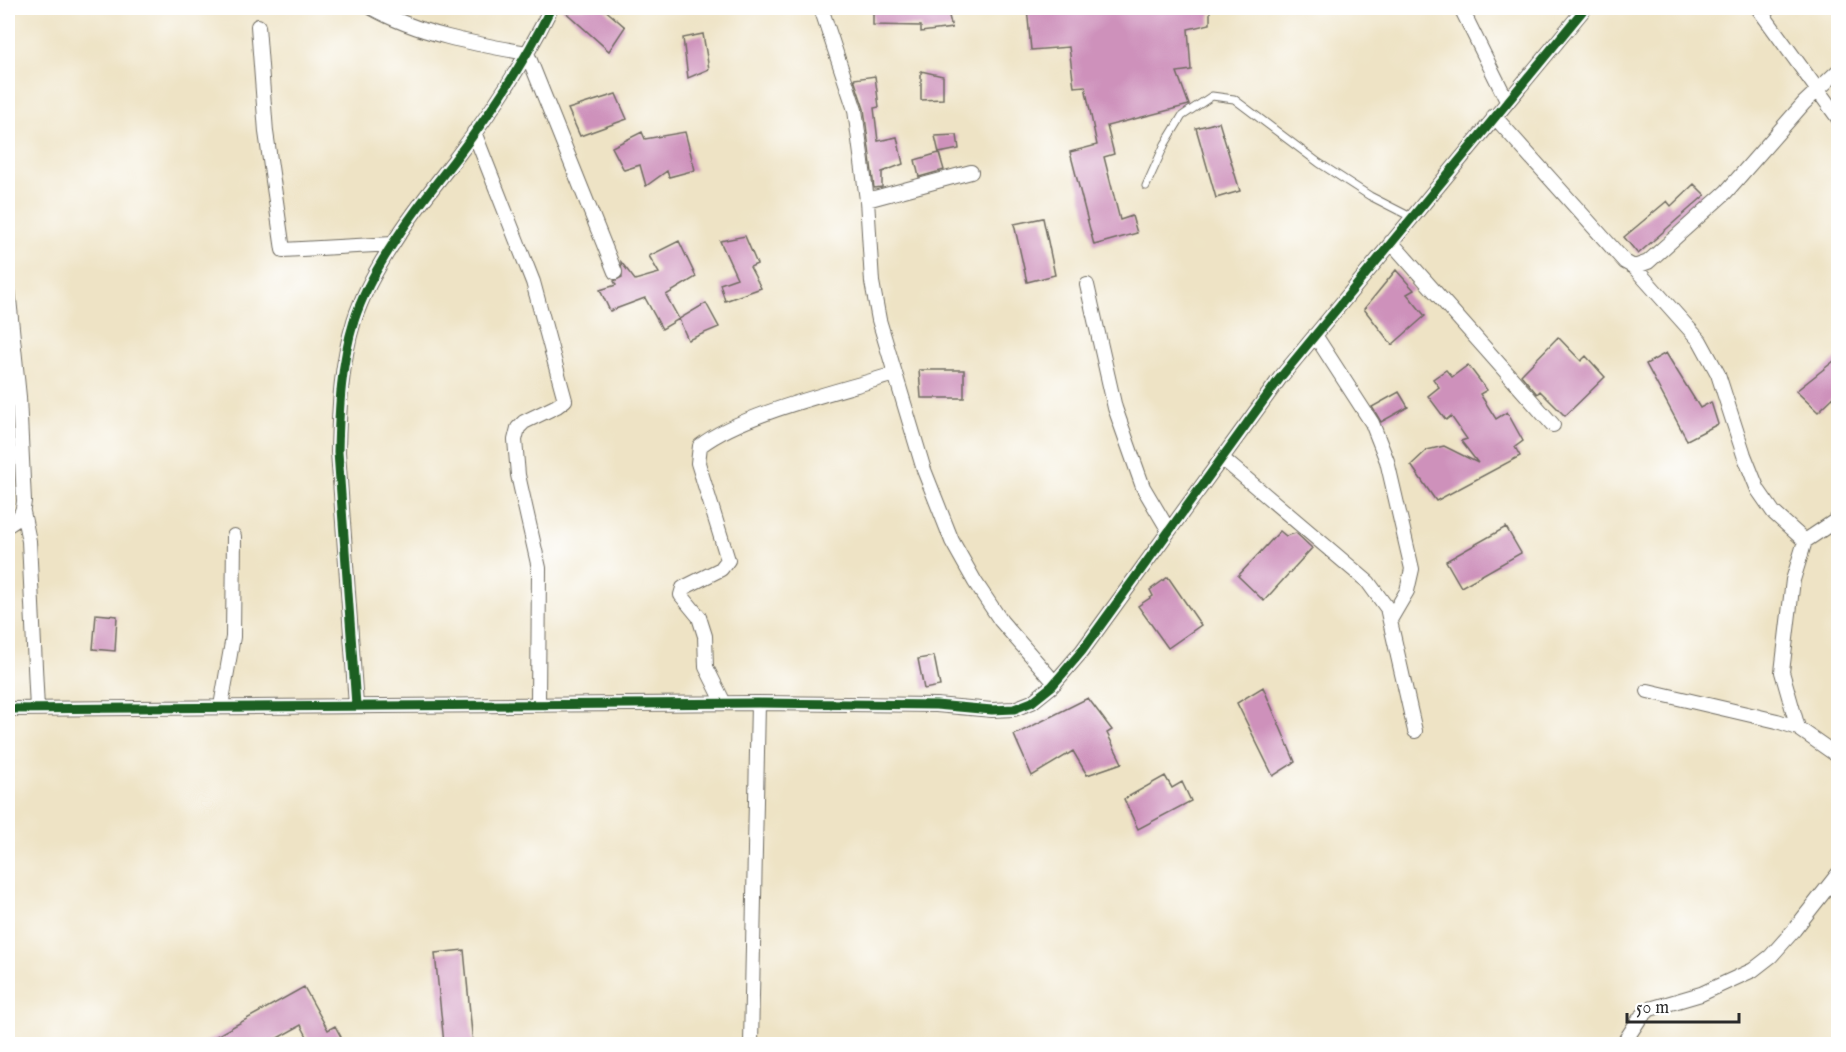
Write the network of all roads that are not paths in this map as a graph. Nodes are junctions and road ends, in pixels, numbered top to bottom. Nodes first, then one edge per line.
1 (372, 8) edge
2 (551, 8) edge
3 (821, 8) edge
4 (1461, 8) edge
5 (1585, 8) edge
6 (1758, 8) edge
7 (258, 26) dead end
8 (527, 53) junction
9 (1839, 71) edge
10 (1820, 89) junction
11 (1507, 101) junction
12 (1494, 116) junction
13 (1839, 118) edge
14 (474, 132) junction
15 (970, 172) dead end
16 (1146, 186) dead end
17 (867, 200) junction
18 (1411, 217) junction
19 (1391, 242) junction
20 (393, 244) junction
21 (1634, 267) junction
22 (615, 272) dead end
23 (1087, 285) dead end
24 (8, 290) edge
25 (1315, 335) junction
26 (894, 374) junction
27 (1553, 425) dead end
28 (1223, 459) junction
29 (23, 512) junction
30 (1839, 519) edge
31 (8, 525) edge
32 (1168, 531) junction
33 (234, 536) dead end
34 (1805, 540) junction
35 (1390, 620) junction
36 (1055, 683) junction
37 (1648, 692) dead end
38 (724, 703) junction
39 (758, 703) junction
40 (538, 704) junction
41 (356, 705) junction
42 (221, 706) junction
43 (8, 709) edge
44 (37, 709) junction
45 (1798, 728) junction
46 (1415, 731) dead end
47 (1839, 756) edge
48 (1839, 874) edge
49 (751, 1044) edge
50 (1623, 1044) edge

1 - 8 street
2 - 8 street
3 - 17 street
4 - 11 street
5 - 11 street
6 - 10 street
7 - 20 street
8 - 14 street
8 - 22 street
9 - 10 street
10 - 13 street
10 - 21 street
11 - 12 street
12 - 18 street
12 - 21 street
14 - 20 street
14 - 40 street
15 - 17 street
16 - 18 lane
17 - 26 street
18 - 19 street
19 - 25 street
19 - 27 street
20 - 41 street
21 - 34 street
23 - 32 street
24 - 29 street
25 - 28 street
25 - 35 street
26 - 36 street
26 - 38 street
28 - 32 street
28 - 35 street
29 - 31 street
29 - 44 street
30 - 34 street
32 - 36 street
33 - 42 street
34 - 45 street
35 - 46 street
36 - 39 street
37 - 45 street
38 - 39 street
38 - 40 street
39 - 49 street
40 - 41 street
41 - 42 street
42 - 44 street
43 - 44 street
45 - 47 street
48 - 50 street

